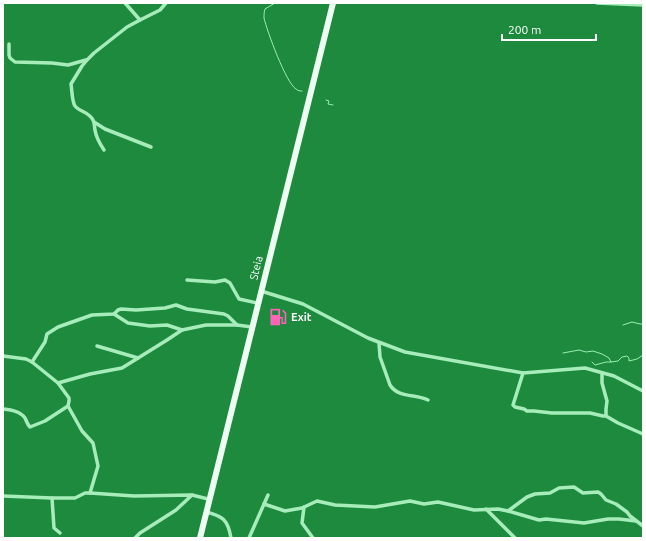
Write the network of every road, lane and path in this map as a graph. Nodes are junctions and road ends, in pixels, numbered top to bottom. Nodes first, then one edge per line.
1 (125, 3) edge
2 (166, 3) edge
3 (333, 3) edge
4 (597, 3) edge
5 (643, 5) edge
6 (140, 20) junction
7 (9, 44) dead end
8 (87, 60) junction
9 (94, 122) junction
10 (151, 147) dead end
11 (104, 150) dead end
12 (187, 280) dead end
13 (261, 291) junction
14 (257, 303) junction
15 (114, 314) junction
16 (237, 325) junction
17 (252, 327) junction
18 (182, 330) junction
19 (379, 343) junction
20 (97, 346) dead end
21 (3, 356) edge
22 (138, 358) junction
23 (32, 362) junction
24 (602, 372) junction
25 (523, 373) junction
26 (58, 383) junction
27 (643, 391) edge
28 (428, 400) dead end
29 (68, 406) junction
30 (3, 409) edge
31 (606, 416) junction
32 (643, 434) edge
33 (90, 493) junction
34 (192, 495) junction
35 (268, 495) dead end
36 (3, 496) edge
37 (52, 498) junction
38 (208, 499) junction
39 (264, 504) junction
40 (304, 507) junction
41 (486, 509) junction
42 (508, 511) junction
43 (206, 512) junction
44 (636, 521) junction
45 (643, 526) edge
46 (60, 533) dead end
47 (135, 538) edge
48 (200, 538) edge
49 (231, 538) edge
50 (249, 538) edge
51 (313, 538) edge
52 (515, 538) edge

1 - 6 street
2 - 6 street
3 - 13 main road, Steia
4 - 5 street
6 - 8 street
7 - 8 street
8 - 9 street
9 - 10 street
9 - 11 street
12 - 14 street
13 - 14 main road, Steia
13 - 19 street
14 - 17 main road, Steia
15 - 16 street
15 - 18 street
15 - 23 street
16 - 17 street
16 - 18 street
17 - 38 main road, Steia
18 - 22 street
19 - 25 street
19 - 28 street
20 - 22 street
21 - 23 street
22 - 26 street
23 - 26 street
24 - 25 street
24 - 27 street
24 - 31 street
25 - 31 street
26 - 29 street
29 - 30 street
29 - 33 street
31 - 32 street
33 - 34 street
33 - 37 street
34 - 38 street
34 - 47 street
35 - 39 street
36 - 37 street
37 - 46 street
38 - 43 main road, Steia
39 - 40 street
39 - 50 street
40 - 41 street
40 - 51 street
41 - 42 street
41 - 52 street
42 - 44 street
42 - 44 street
43 - 48 main road, Steia
43 - 49 street
44 - 45 street

